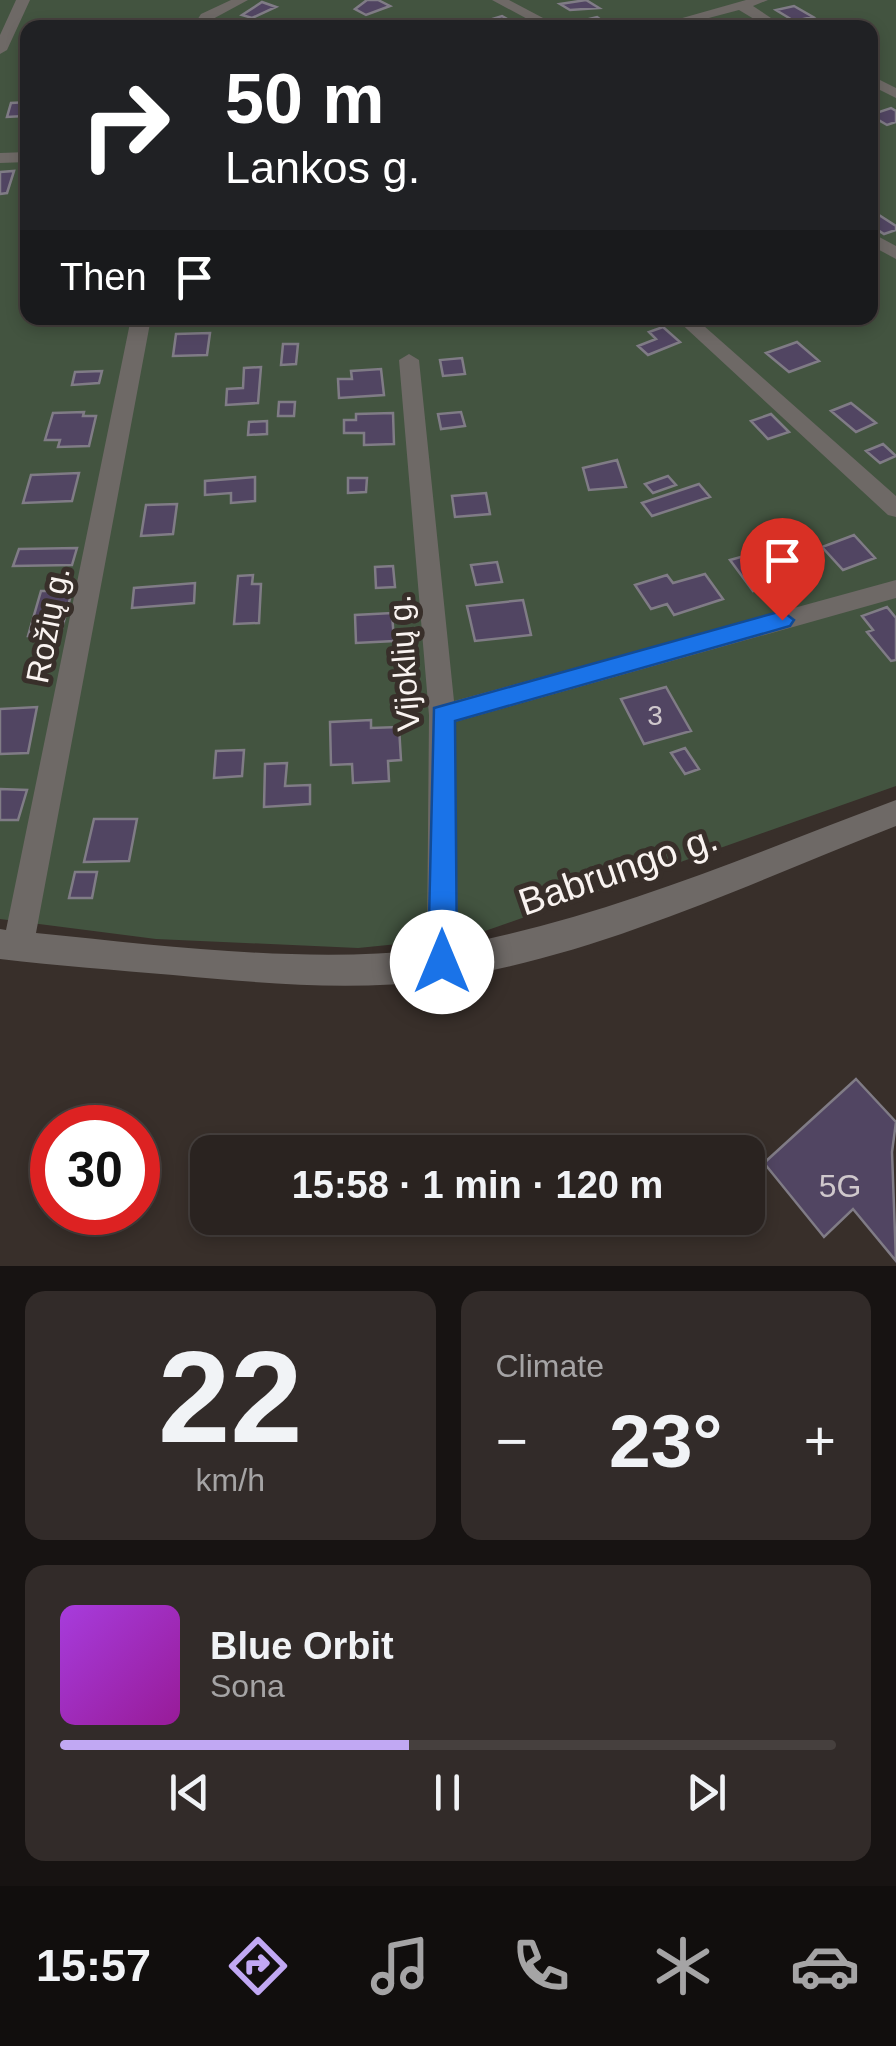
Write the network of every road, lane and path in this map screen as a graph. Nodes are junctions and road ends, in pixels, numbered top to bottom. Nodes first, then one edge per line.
1 (23, 0) edge
2 (241, 0) edge
3 (499, 0) edge
4 (761, 0) edge
5 (741, 5) junction
6 (204, 20) edge
7 (540, 20) edge
8 (684, 20) edge
9 (766, 20) edge
10 (0, 50) edge
11 (140, 325) edge
12 (692, 325) edge
13 (409, 360) dead end
14 (896, 509) edge
15 (896, 589) edge
16 (442, 715) junction
17 (896, 814) edge
18 (9, 945) edge
19 (442, 962) junction

1 - 10 street
2 - 6 street
3 - 7 street
4 - 5 street
5 - 8 street
5 - 9 street
11 - 18 street, Rožių g.
12 - 14 street
13 - 16 street, Vijoklių g.
15 - 16 street
16 - 19 street, Vijoklių g.
17 - 19 street, Babrungo g.
18 - 19 street, Babrungo g.

